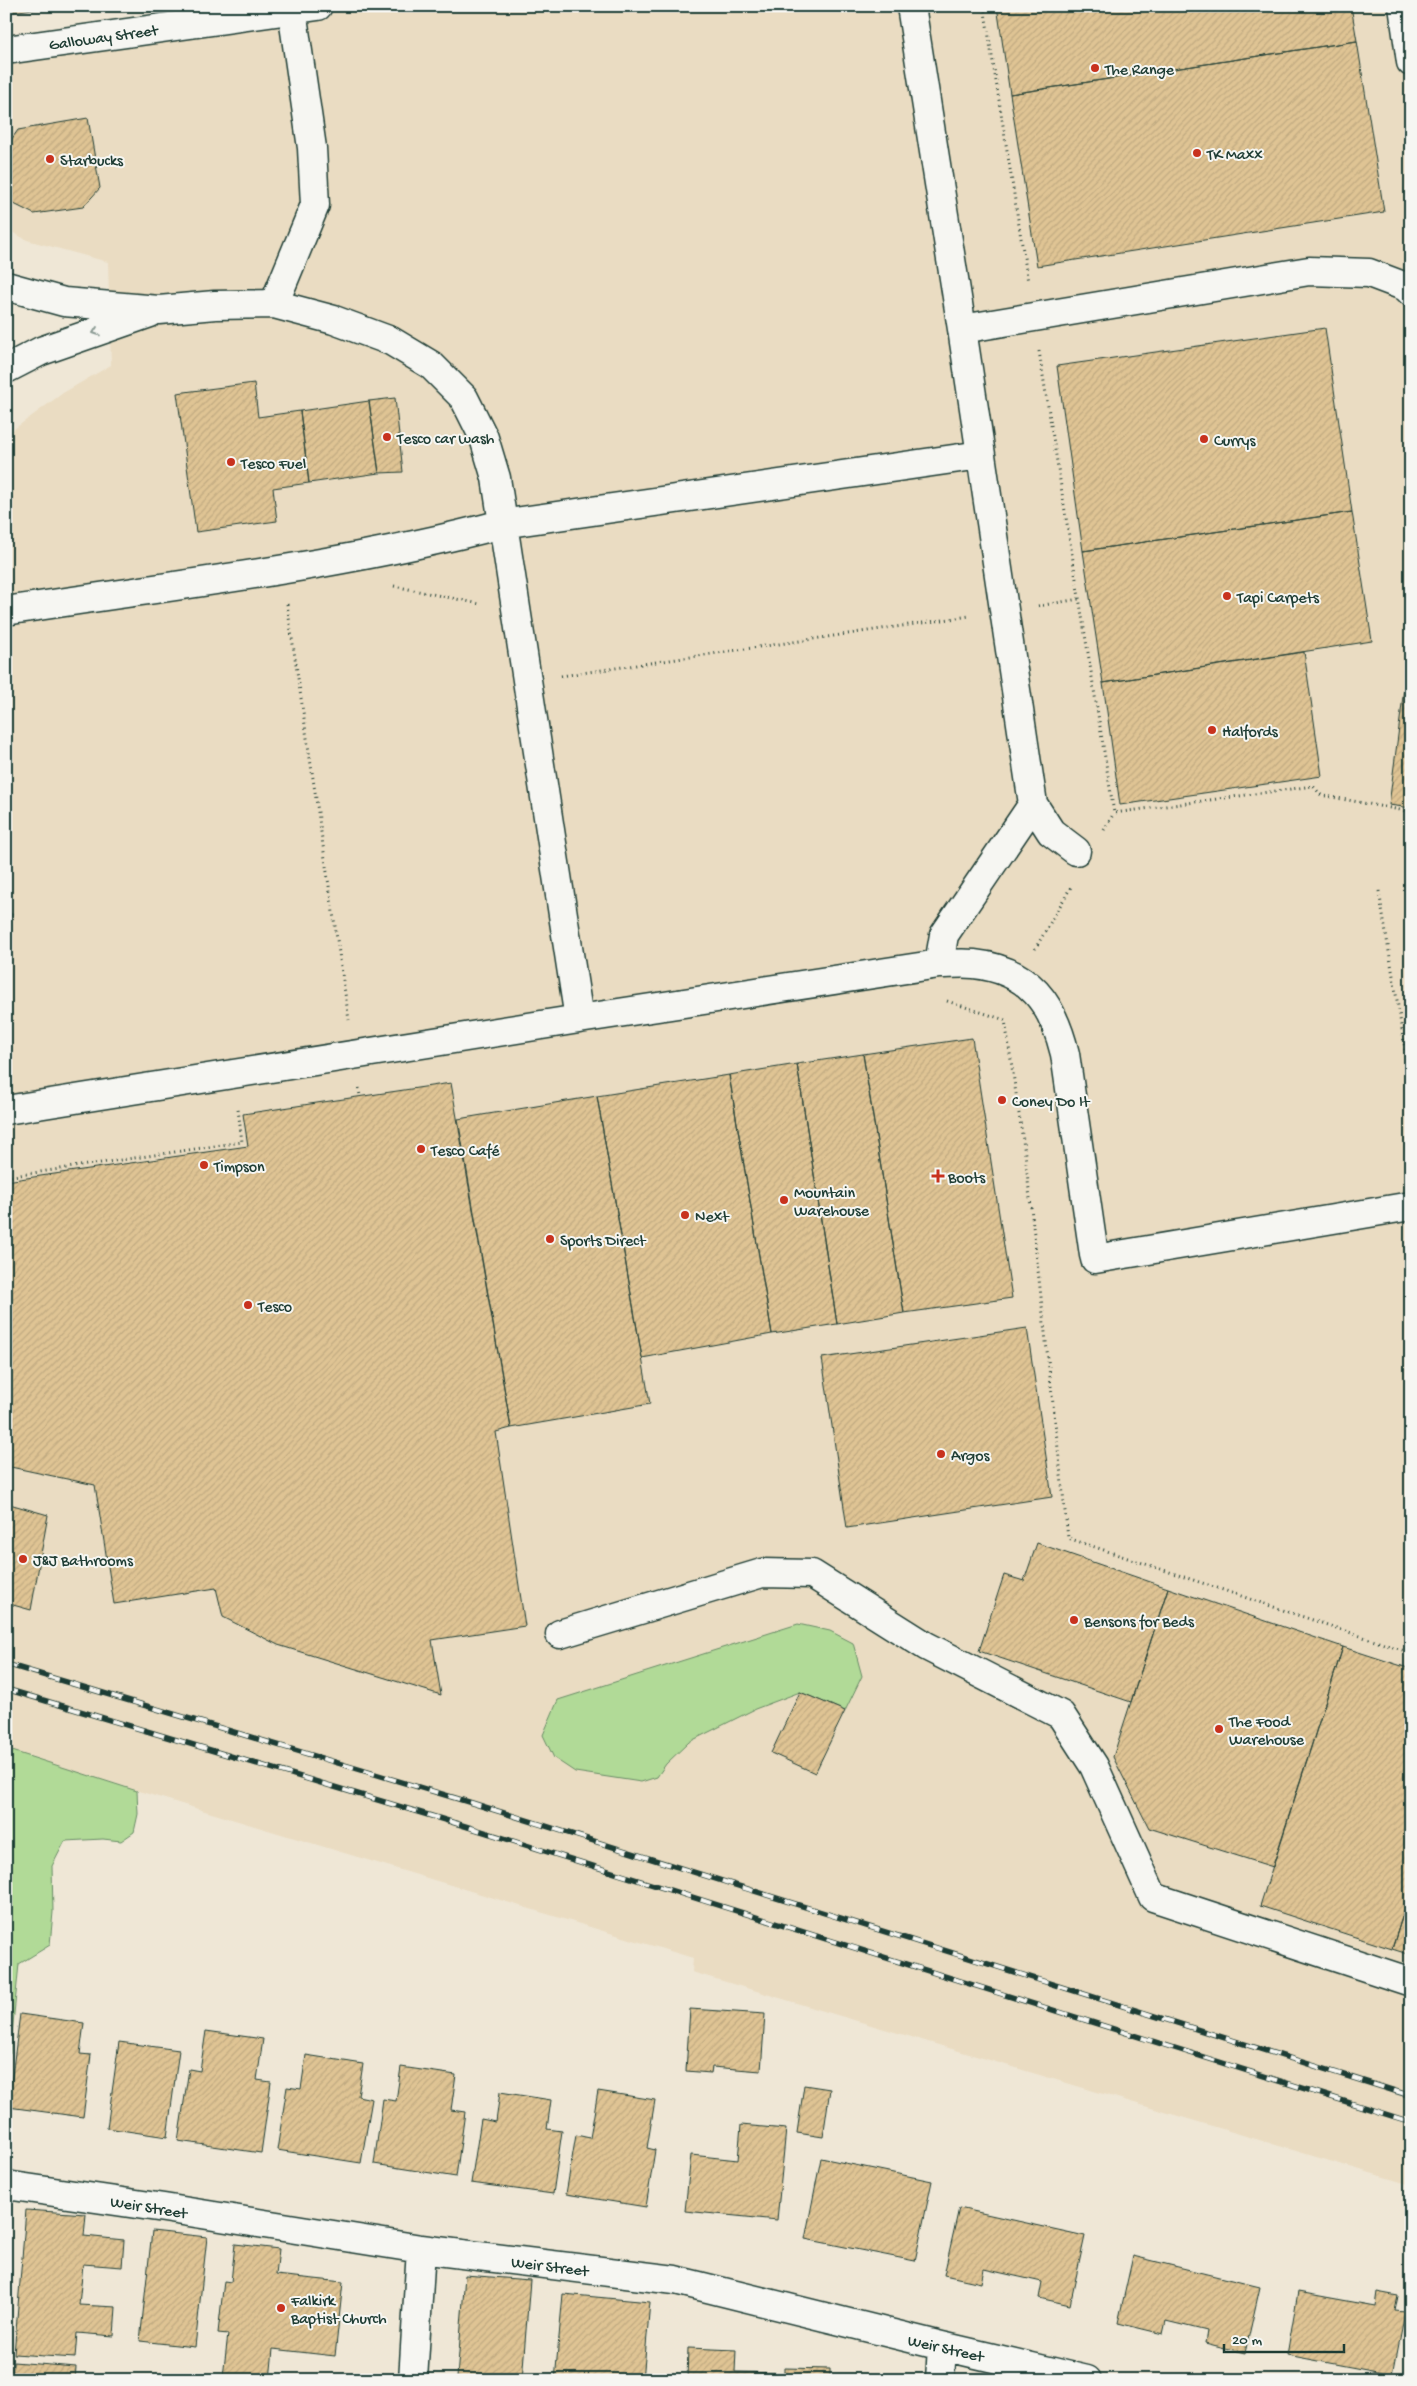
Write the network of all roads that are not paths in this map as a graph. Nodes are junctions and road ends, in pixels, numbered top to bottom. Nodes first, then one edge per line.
1 (911, 6) edge
2 (1403, 6) edge
3 (305, 8) edge
4 (6, 50) edge
5 (1411, 62) edge
6 (6, 286) edge
7 (1409, 286) edge
8 (274, 304) junction
9 (159, 310) junction
10 (962, 329) junction
11 (6, 369) edge
12 (981, 455) junction
13 (502, 524) junction
14 (6, 611) edge
15 (1033, 804) junction
16 (1076, 851) dead end
17 (939, 964) junction
18 (579, 1019) junction
19 (6, 1110) edge
20 (1411, 1206) edge
21 (560, 1634) dead end
22 (1411, 1982) edge
23 (6, 2185) edge
24 (421, 2249) junction
25 (942, 2346) junction
26 (413, 2380) edge
27 (940, 2380) edge
28 (1087, 2380) edge

1 - 10 street
2 - 5 street
3 - 4 street, Galloway Street
3 - 8 street
6 - 9 street
7 - 10 street
8 - 9 street
8 - 13 street
9 -> 11 street
10 - 12 street
12 - 13 street
12 - 15 street
13 - 14 street
13 - 18 street
15 - 16 street
15 - 17 street
17 - 18 street
17 - 20 street
18 - 19 street
21 - 22 street
23 - 24 street, Weir Street
24 - 25 street, Weir Street
24 - 26 street
25 - 27 street
25 - 28 street, Weir Street

